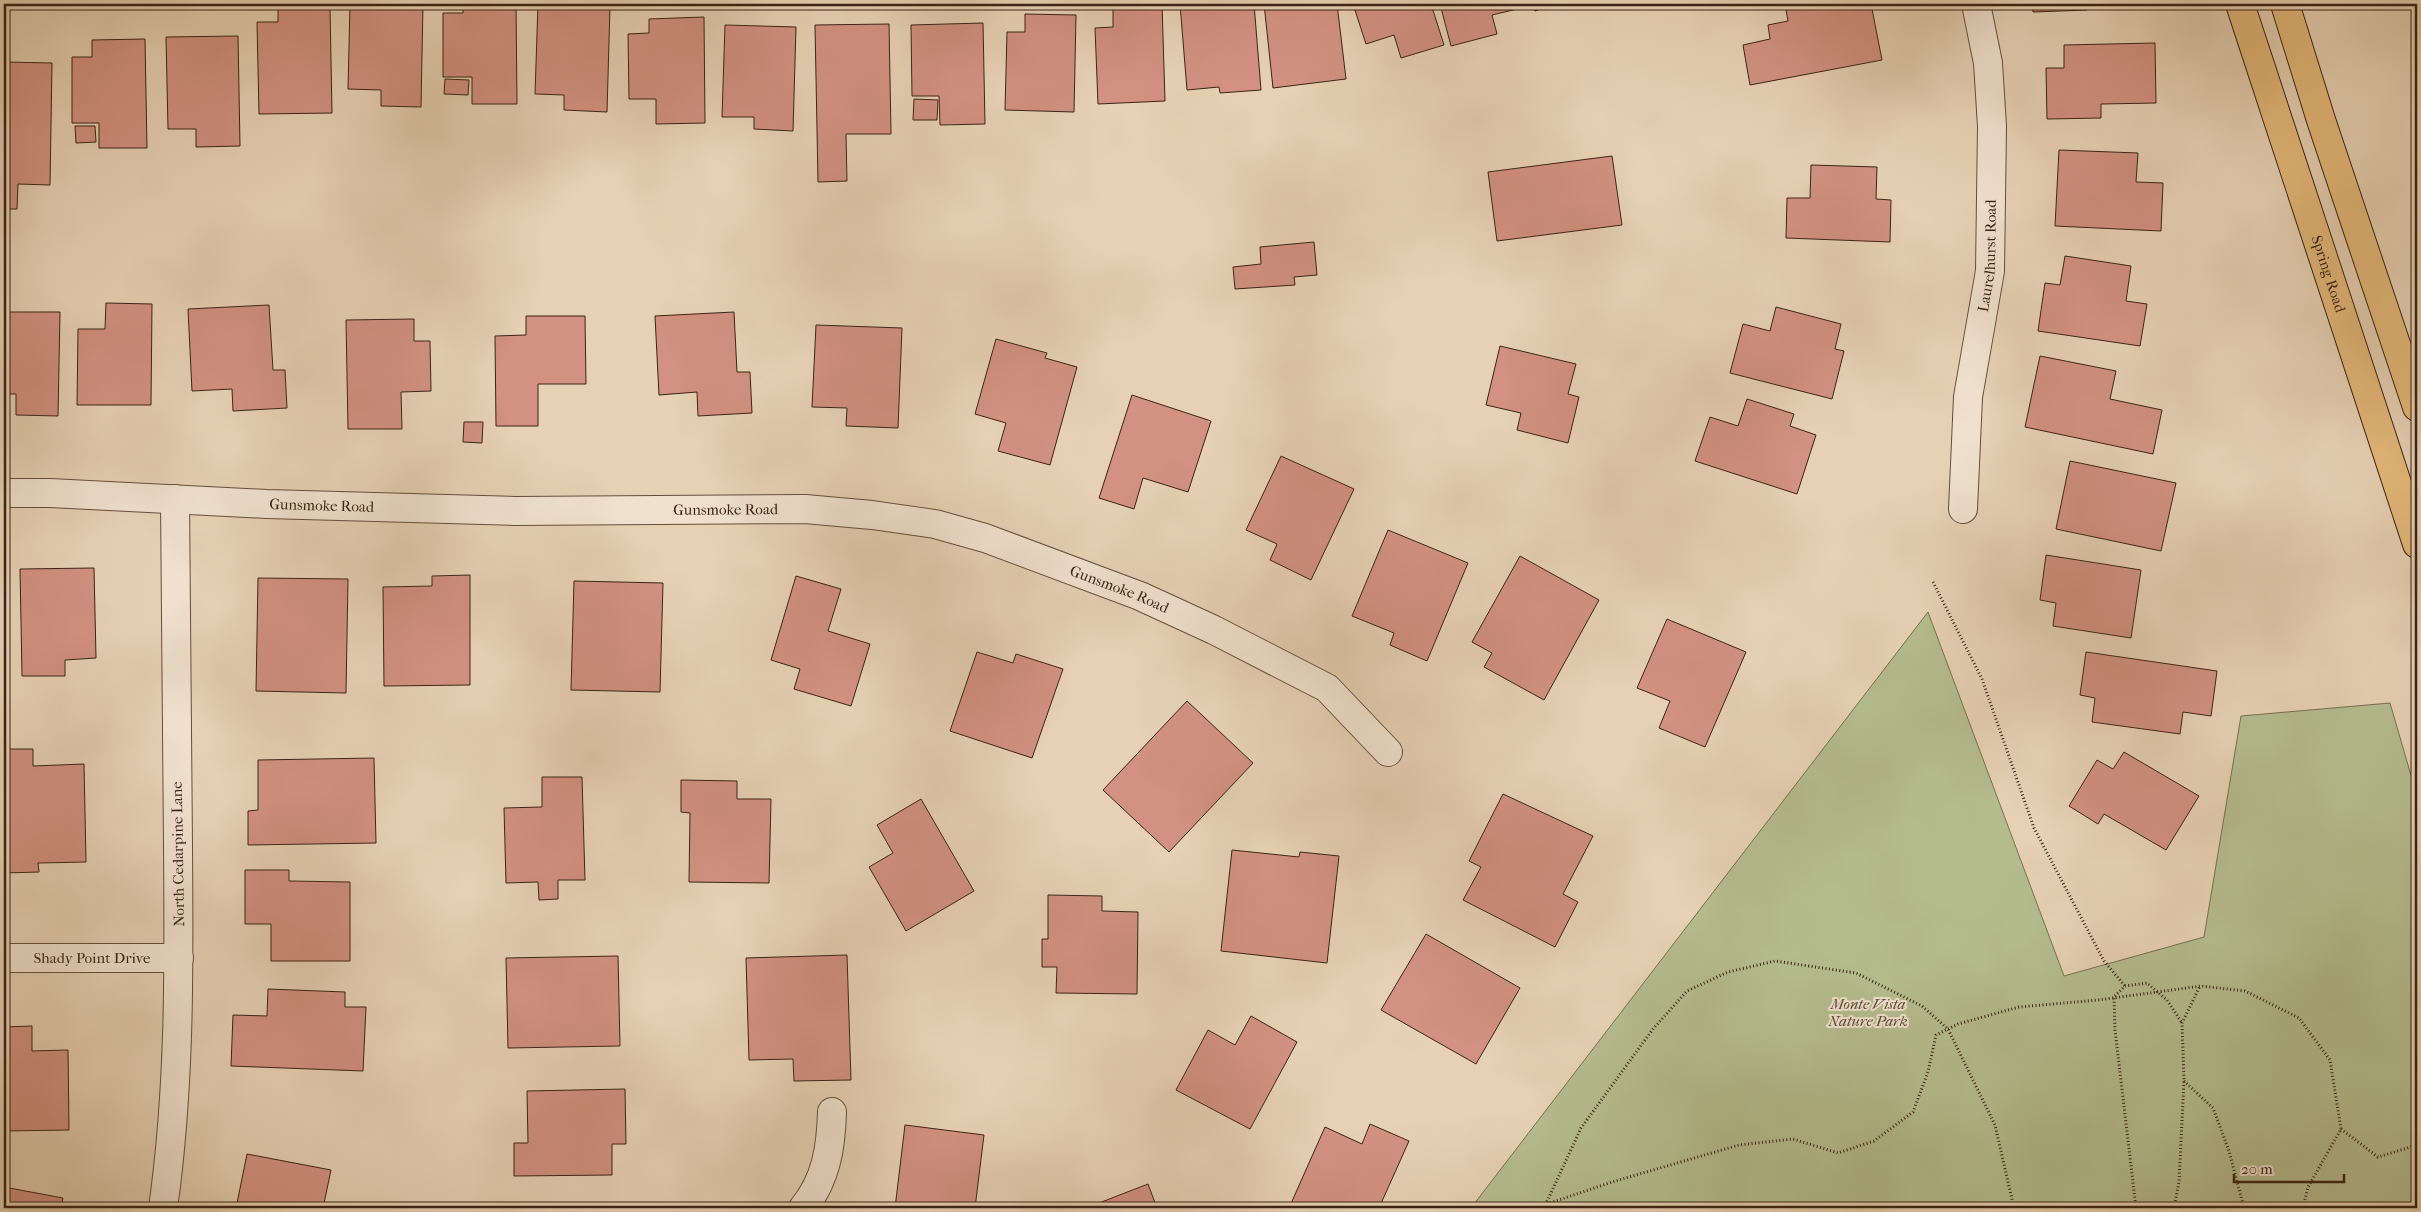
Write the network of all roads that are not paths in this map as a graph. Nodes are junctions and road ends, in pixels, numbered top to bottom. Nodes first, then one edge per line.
1 (1976, 4) edge
2 (2240, 4) edge
3 (2286, 4) edge
4 (2417, 407) edge
5 (4, 493) edge
6 (175, 499) junction
7 (1963, 509) dead end
8 (2417, 544) edge
9 (1388, 752) dead end
10 (4, 958) edge
11 (179, 958) junction
12 (832, 1112) dead end
13 (163, 1208) edge
14 (802, 1208) edge

1 - 7 street, Laurelhurst Road
2 - 8 main road, Spring Road
3 - 4 main road
5 - 6 street, Gunsmoke Road
6 - 9 street, Gunsmoke Road
6 - 11 street, North Cedarpine Lane
10 - 11 street, Shady Point Drive
11 - 13 street, North Cedarpine Lane
12 - 14 street

